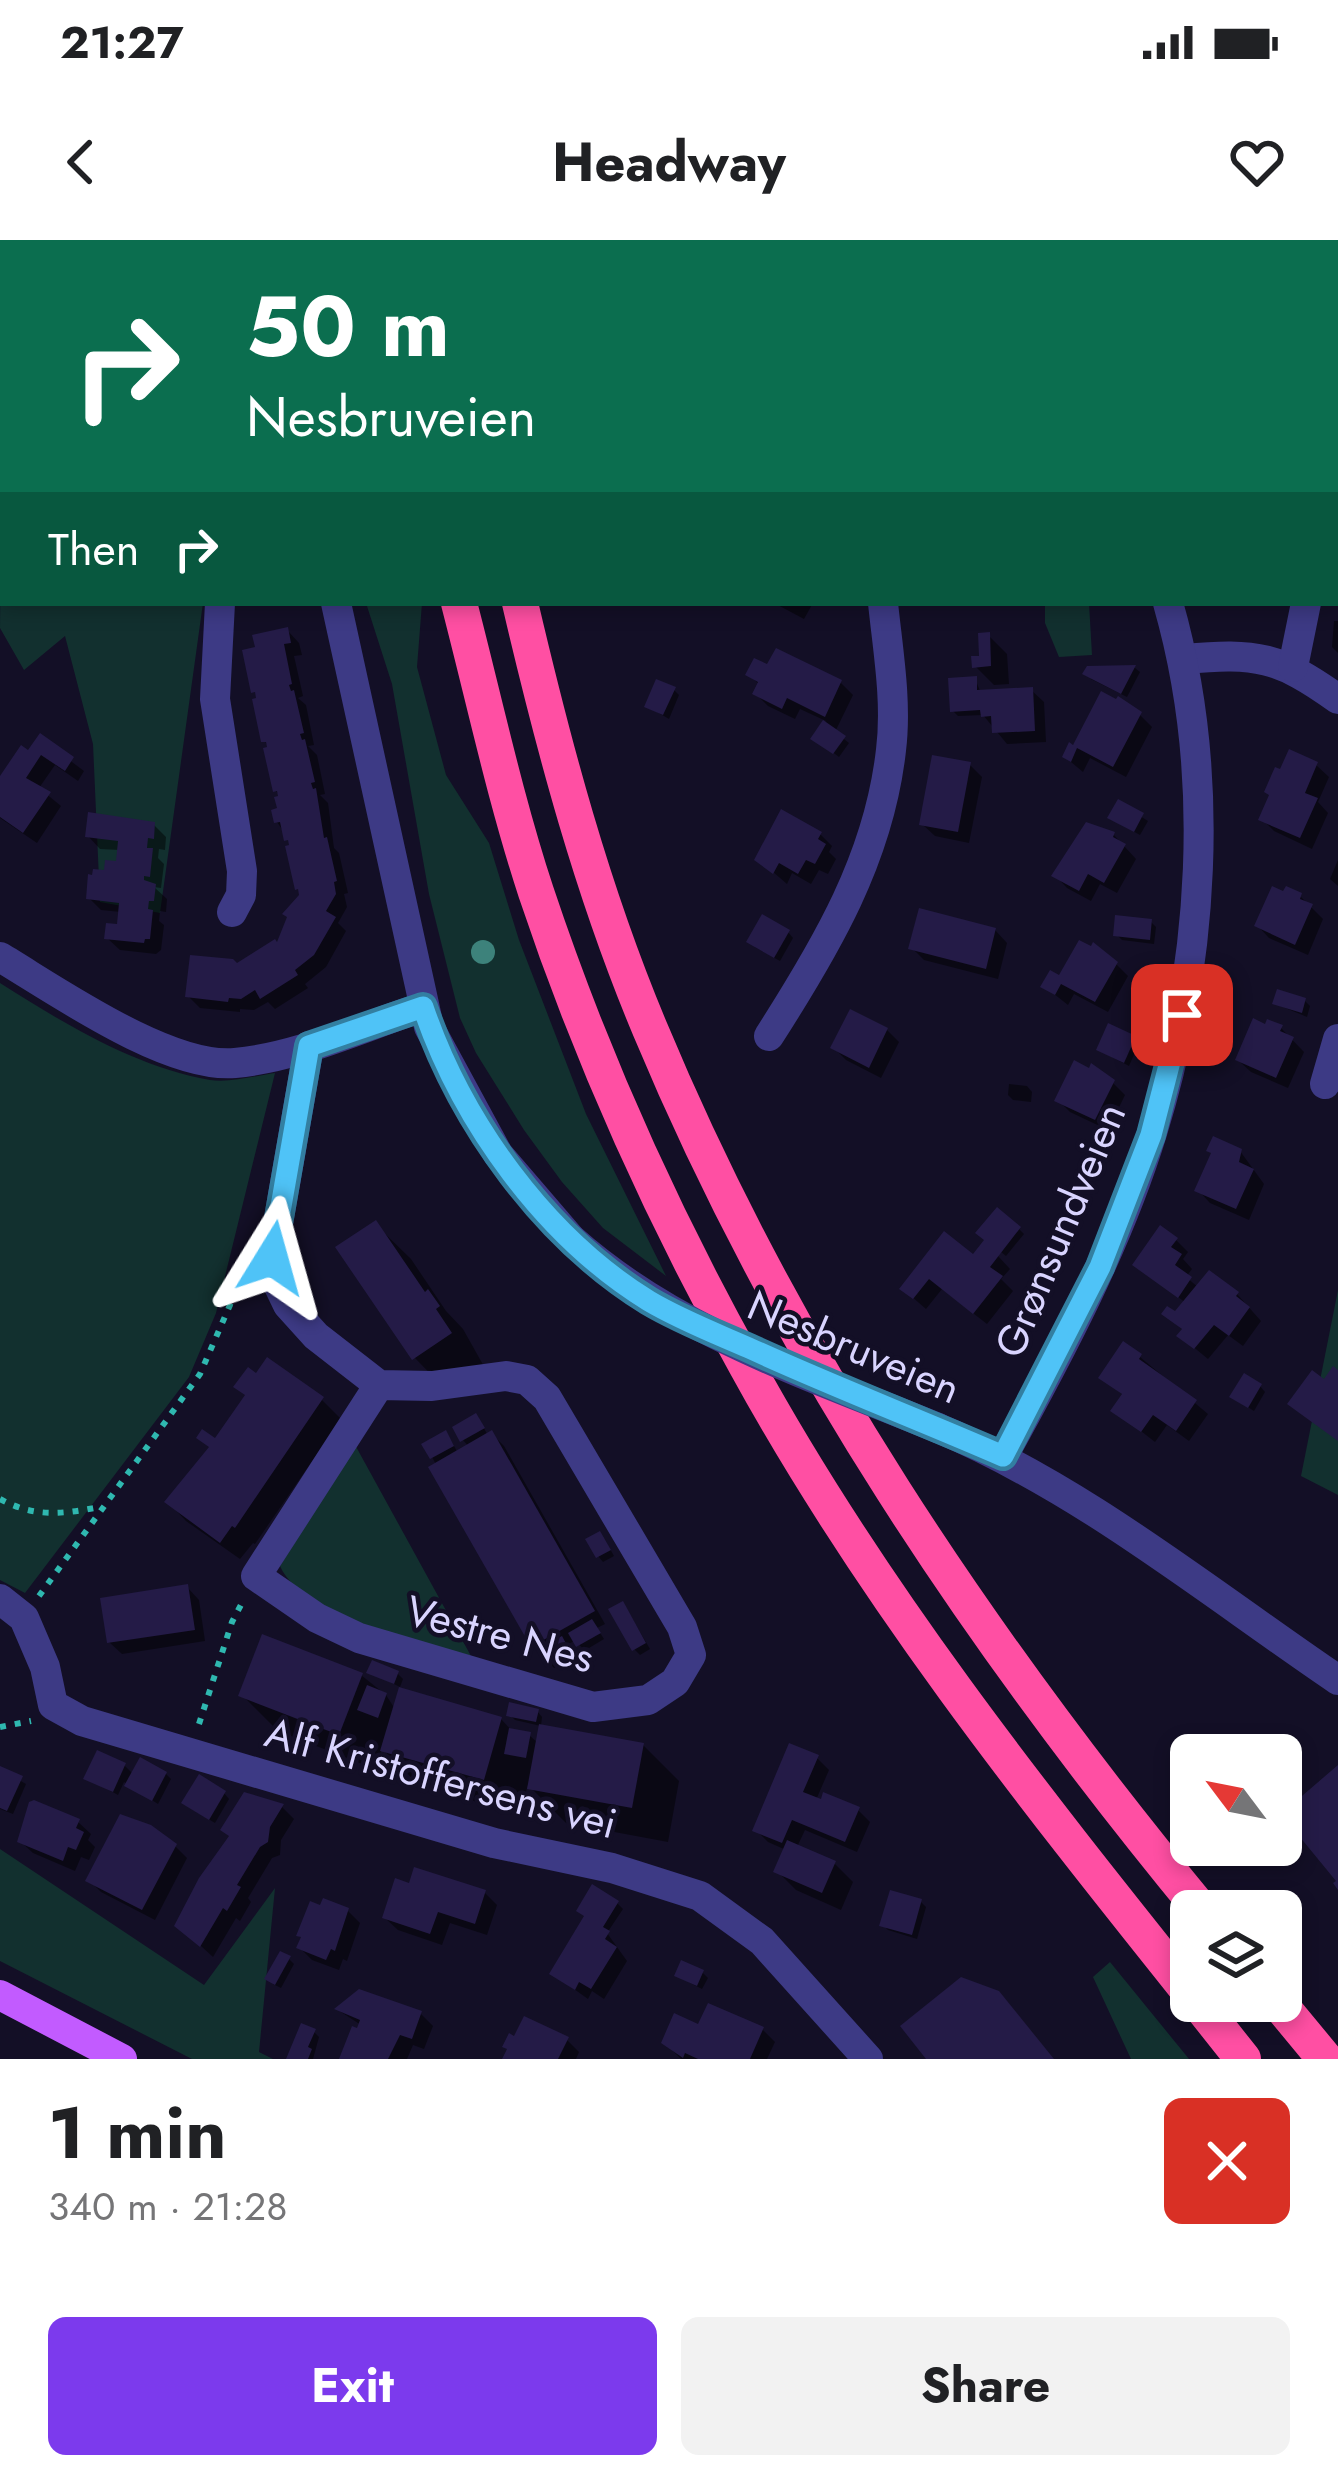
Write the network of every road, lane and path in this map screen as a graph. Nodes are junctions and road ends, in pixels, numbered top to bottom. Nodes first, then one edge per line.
1 (220, 606) edge
2 (337, 606) edge
3 (460, 606) edge
4 (521, 606) edge
5 (883, 606) edge
6 (1169, 606) edge
7 (1305, 606) edge
8 (1184, 659) junction
9 (1293, 667) junction
10 (1338, 699) edge
11 (232, 912) dead end
12 (0, 957) edge
13 (423, 1007) junction
14 (769, 1036) dead end
15 (1338, 1040) edge
16 (309, 1046) junction
17 (1325, 1084) dead end
18 (246, 1243) dead end
19 (379, 1385) junction
20 (1003, 1456) junction
21 (0, 1499) edge
22 (101, 1507) junction
23 (256, 1576) junction
24 (12, 1609) edge
25 (1338, 1680) edge
26 (190, 1750) junction
27 (1186, 1890) edge
28 (1170, 1967) edge
29 (0, 1995) edge
30 (1213, 2022) edge
31 (1294, 2022) edge
32 (122, 2059) edge
33 (868, 2059) edge
34 (1243, 2059) edge
35 (1325, 2059) edge

1 - 11 street
2 - 13 street, Nesbruveien
3 - 28 highway
4 - 27 highway
5 - 14 street
6 - 8 street, Grønsundveien
7 - 9 street
8 - 9 street
8 - 20 street, Grønsundveien
9 - 10 street
12 - 16 street
13 - 16 street
13 - 20 street, Nesbruveien, bridge
15 - 17 street
16 - 19 street
18 - 22 path
19 - 23 street
19 - 23 street, Vestre Nes
20 - 25 street, Nesbruveien
21 - 22 path
22 - 24 path
23 - 26 path
24 - 26 street, Alf Kristoffersens vei
26 - 33 street, Alf Kristoffersens vei
29 - 32 main road
30 - 34 highway
31 - 35 highway

